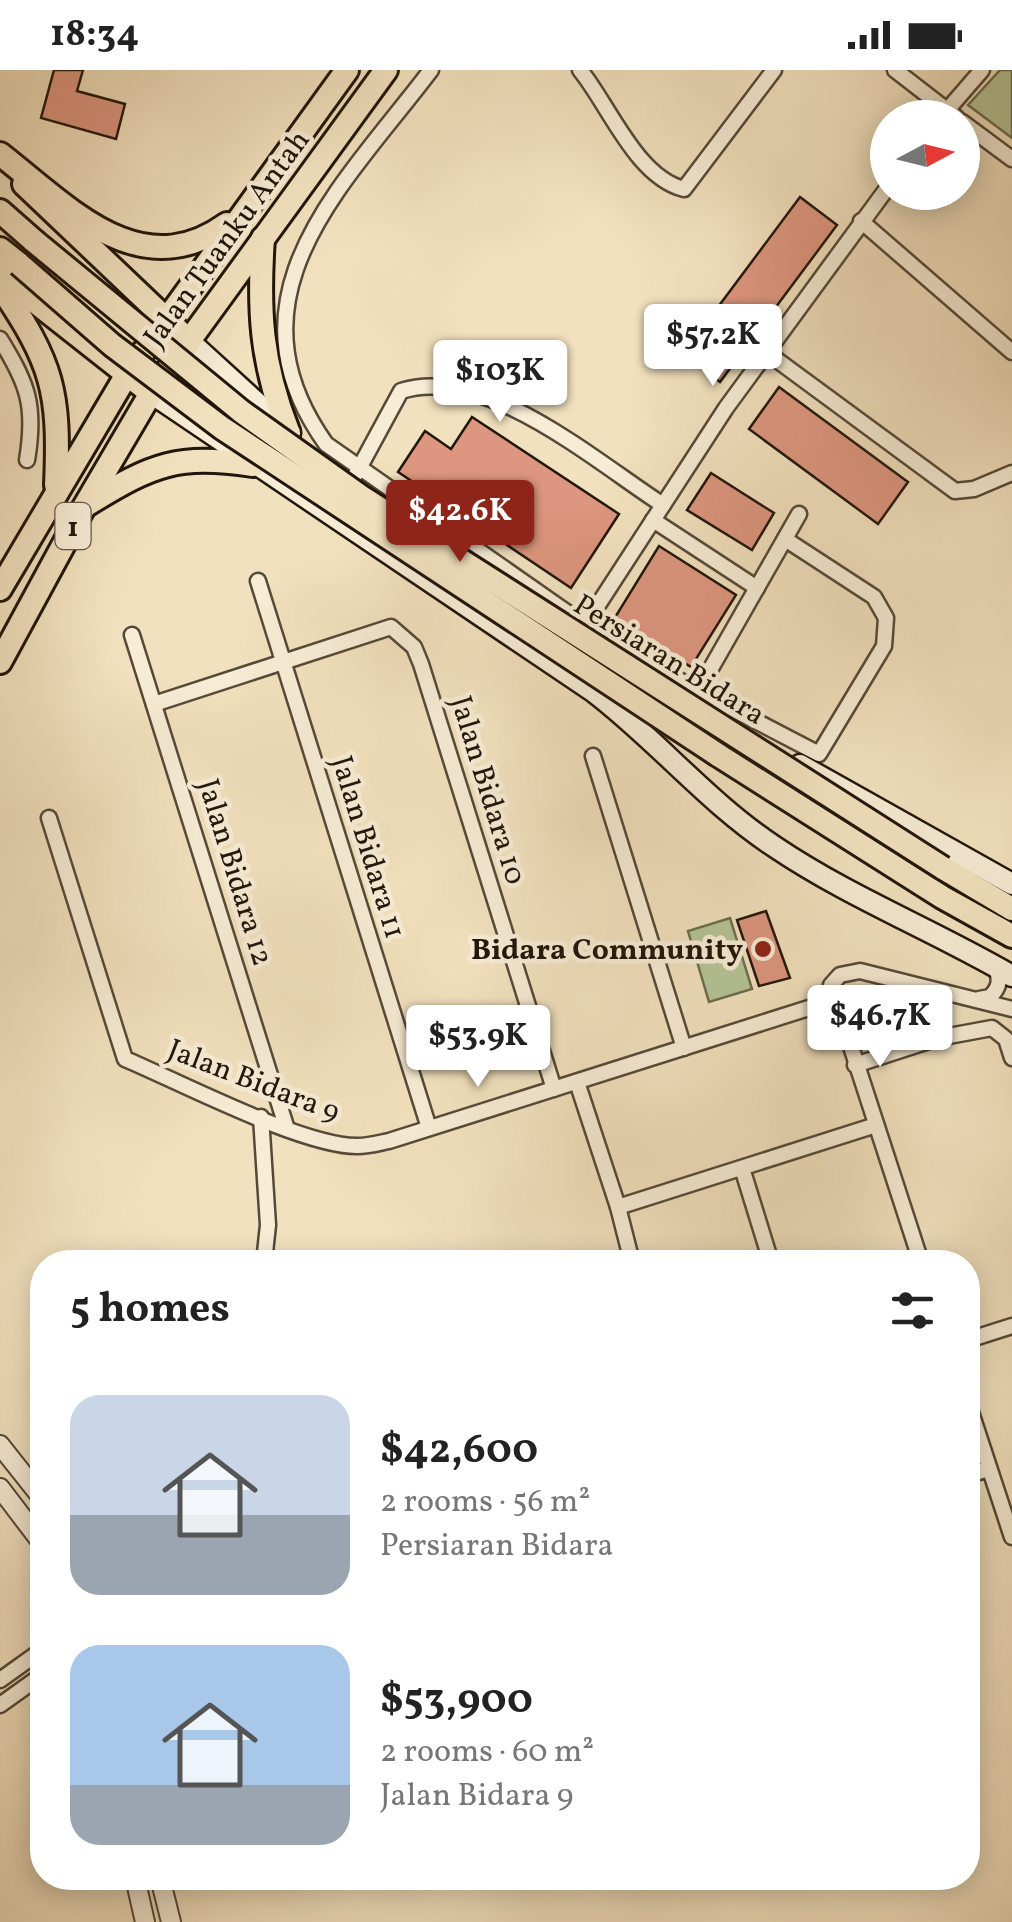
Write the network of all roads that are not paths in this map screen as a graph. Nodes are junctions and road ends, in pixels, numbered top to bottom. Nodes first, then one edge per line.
1 (347, 70) edge
2 (386, 70) edge
3 (431, 70) edge
4 (774, 70) edge
5 (895, 70) edge
6 (982, 70) edge
7 (590, 74) edge
8 (931, 100) edge
9 (963, 100) edge
10 (980, 137) edge
11 (0, 157) edge
12 (1012, 160) edge
13 (870, 210) edge
14 (0, 211) edge
15 (238, 216) junction
16 (861, 222) junction
17 (264, 234) junction
18 (0, 248) edge
19 (95, 255) junction
20 (10, 269) edge
21 (0, 286) edge
22 (58, 320) junction
23 (166, 320) junction
24 (0, 339) edge
25 (189, 340) junction
26 (766, 352) junction
27 (1012, 352) edge
28 (225, 374) junction
29 (126, 376) junction
30 (152, 393) junction
31 (204, 430) junction
32 (288, 432) junction
33 (27, 460) dead end
34 (254, 465) junction
35 (1012, 473) edge
36 (356, 474) junction
37 (56, 488) junction
38 (663, 506) junction
39 (84, 507) junction
40 (799, 514) dead end
41 (653, 520) junction
42 (785, 539) junction
43 (258, 581) dead end
44 (757, 588) junction
45 (0, 589) edge
46 (585, 625) junction
47 (132, 635) dead end
48 (0, 662) edge
49 (284, 664) junction
50 (698, 691) junction
51 (154, 704) junction
52 (593, 756) dead end
53 (49, 818) dead end
54 (1012, 884) edge
55 (1012, 909) edge
56 (1012, 936) edge
57 (1004, 971) edge
58 (834, 1000) junction
59 (973, 1000) junction
60 (1012, 1008) edge
61 (684, 1048) junction
62 (1012, 1058) edge
63 (856, 1064) junction
64 (577, 1082) junction
65 (554, 1089) junction
66 (261, 1118) junction
67 (876, 1125) junction
68 (286, 1126) junction
69 (429, 1128) junction
70 (742, 1168) junction
71 (618, 1207) junction
72 (265, 1250) edge
73 (629, 1250) edge
74 (767, 1250) edge
75 (917, 1250) edge
76 (1012, 1326) edge
77 (980, 1336) edge
78 (980, 1439) edge
79 (0, 1445) edge
80 (990, 1469) junction
81 (980, 1472) edge
82 (30, 1483) edge
83 (0, 1488) edge
84 (30, 1527) edge
85 (1012, 1537) edge
86 (30, 1659) edge
87 (0, 1680) edge
88 (30, 1684) edge
89 (0, 1705) edge
90 (137, 1890) edge
91 (163, 1890) edge
92 (145, 1922) edge
93 (171, 1922) edge

1 - 15 main road, Jalan Tuanku Antah / 1
2 - 17 main road, Jalan Tuanku Antah / 1
3 - 36 street
4 - 7 street
5 - 8 street
6 - 9 street
10 - 12 street
11 - 15 main road
11 - 19 main road
13 - 16 street
14 - 55 main road, Persiaran Bidara, bridge
15 - 23 main road, Jalan Tuanku Antah / 1
16 - 26 street
16 - 27 street
17 - 25 main road, Jalan Tuanku Antah / 1
17 - 32 main road
18 - 20 main road
19 - 22 main road
19 - 23 main road
20 - 22 main road
20 - 56 main road, Persiaran Bidara, bridge
21 - 37 main road
22 - 29 main road
23 - 25 main road
23 - 29 main road, Jalan Tuanku Antah / 1
24 - 33 street
25 - 28 main road, Persiaran Bidara
25 - 30 main road, Jalan Tuanku Antah / 1
26 - 35 street
26 - 38 street
28 - 31 main road
28 - 32 main road, Persiaran Bidara
29 - 30 main road
29 - 37 main road, 1
30 - 31 main road
30 - 39 main road, 1
31 - 34 main road
32 - 36 main road, Persiaran Bidara
34 - 39 main road
34 - 57 main road
36 - 38 street
36 - 46 street
36 - 54 main road, Persiaran Bidara
37 - 45 main road, 1
38 - 41 street
39 - 48 main road, 1
40 - 42 street
41 - 44 street
41 - 46 street
42 - 44 street
42 - 50 street
43 - 49 street, Jalan Bidara 11
44 - 50 street
46 - 50 street
47 - 51 street, Jalan Bidara 12
49 - 51 street
49 - 65 street, Jalan Bidara 10
49 - 69 street, Jalan Bidara 11
51 - 68 street, Jalan Bidara 12
52 - 61 street
53 - 66 street, Jalan Bidara 9
57 - 59 street
58 - 59 street
58 - 61 street, Jalan Bidara 9
58 - 63 street
59 - 60 street
61 - 64 street, Jalan Bidara 9
62 - 63 street
63 - 67 street
64 - 65 street, Jalan Bidara 9
64 - 71 street
65 - 69 street, Jalan Bidara 9
66 - 68 street, Jalan Bidara 9
66 - 72 street
67 - 70 street
67 - 75 street
68 - 69 street, Jalan Bidara 9
70 - 71 street
70 - 74 street
71 - 73 street
76 - 77 street
78 - 80 street
79 - 82 street
80 - 81 street
80 - 85 street
83 - 84 street
86 - 87 street
88 - 89 street
90 - 92 street
91 - 93 street

